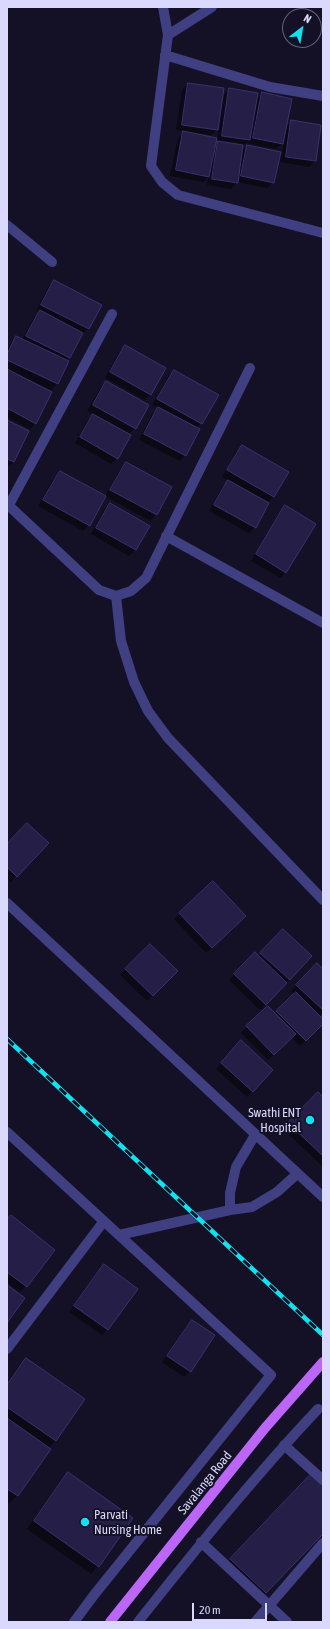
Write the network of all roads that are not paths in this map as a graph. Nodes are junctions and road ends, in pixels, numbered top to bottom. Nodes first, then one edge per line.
1 (163, 7) edge
2 (212, 7) edge
3 (168, 36) junction
4 (165, 55) junction
5 (323, 96) edge
6 (7, 225) edge
7 (323, 233) edge
8 (52, 262) dead end
9 (112, 314) dead end
10 (250, 368) dead end
11 (8, 504) edge
12 (166, 536) junction
13 (116, 596) junction
14 (323, 623) edge
15 (323, 900) edge
16 (7, 904) edge
17 (7, 1132) edge
18 (255, 1135) junction
19 (297, 1174) junction
20 (323, 1197) edge
21 (230, 1210) junction
22 (104, 1221) junction
23 (119, 1235) junction
24 (7, 1349) edge
25 (323, 1362) edge
26 (318, 1409) dead end
27 (284, 1445) junction
28 (323, 1480) edge
29 (202, 1542) junction
30 (323, 1543) edge
31 (270, 1606) junction
32 (74, 1622) edge
33 (110, 1622) edge
34 (138, 1622) edge
35 (255, 1622) edge
36 (287, 1622) edge

1 - 3 street
2 - 3 street
3 - 4 street
4 - 5 street
4 - 7 street
6 - 8 street
9 - 11 street
10 - 12 street
11 - 13 street
12 - 13 street
12 - 14 street
13 - 15 street
16 - 18 street
17 - 22 street
18 - 19 street
18 - 21 street
19 - 20 street
19 - 21 street
21 - 23 street
22 - 23 street
22 - 24 street
23 - 32 street
25 - 33 main road, Savalanga Road
26 - 27 street
27 - 28 street
27 - 29 street
29 - 31 street
29 - 34 street
30 - 31 street
31 - 35 street
31 - 36 street

